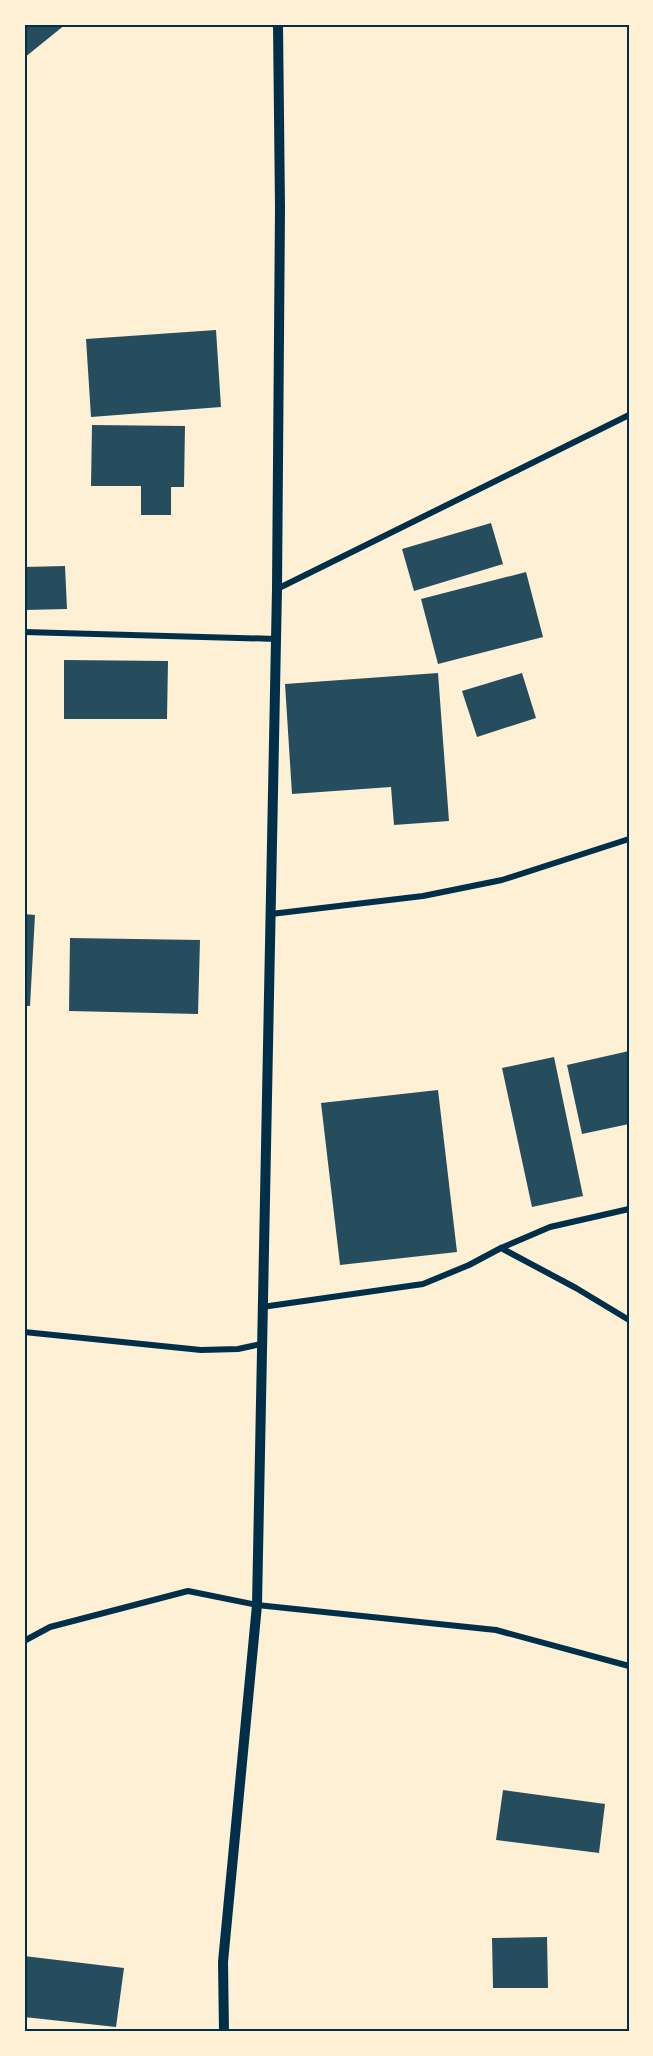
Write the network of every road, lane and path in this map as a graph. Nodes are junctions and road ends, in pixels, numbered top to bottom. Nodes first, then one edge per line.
1 (278, 24) edge
2 (629, 415) edge
3 (277, 589) junction
4 (24, 632) edge
5 (277, 639) junction
6 (629, 839) edge
7 (271, 914) junction
8 (629, 1209) edge
9 (501, 1248) junction
10 (262, 1307) junction
11 (629, 1320) edge
12 (24, 1332) edge
13 (261, 1344) junction
14 (257, 1605) junction
15 (24, 1641) edge
16 (629, 1666) edge
17 (224, 2032) edge

1 - 3 street
2 - 3 street
3 - 5 street
4 - 5 street
5 - 7 street
6 - 7 street
7 - 10 street
8 - 9 street
9 - 10 street
9 - 11 street
10 - 13 street
12 - 13 street
13 - 14 street
14 - 15 street
14 - 16 street
14 - 17 street

